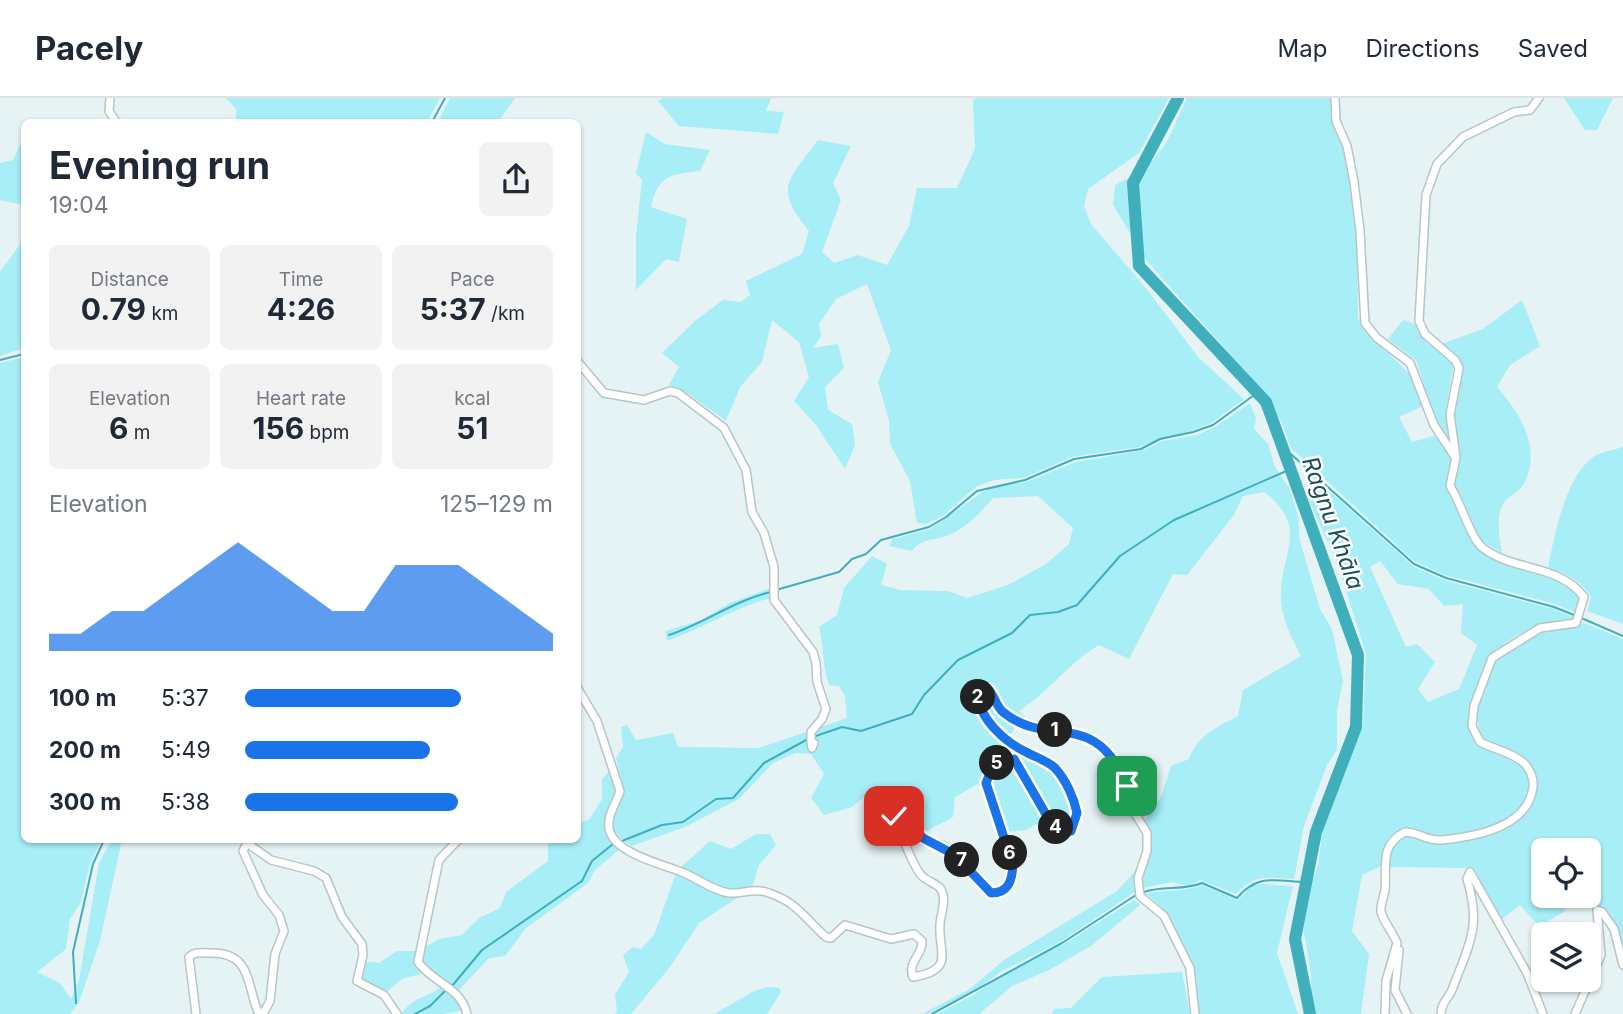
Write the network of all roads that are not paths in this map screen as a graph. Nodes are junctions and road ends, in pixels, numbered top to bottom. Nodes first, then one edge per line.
1 (110, 98) edge
2 (1335, 98) edge
3 (1539, 98) edge
4 (1546, 98) edge
5 (1530, 110) junction
6 (114, 119) edge
7 (581, 366) edge
8 (1456, 457) junction
9 (581, 694) edge
10 (811, 742) dead end
11 (455, 843) edge
12 (1397, 943) junction
13 (1623, 965) edge
14 (196, 1014) edge
15 (261, 1014) edge
16 (397, 1014) edge
17 (467, 1014) edge
18 (1195, 1014) edge
19 (1385, 1014) edge
20 (1407, 1014) edge
21 (1441, 1014) edge
22 (1543, 1014) edge
23 (1575, 1014) edge

1 - 6 street
2 - 8 street
3 - 5 street
4 - 5 street
5 - 8 street
7 - 10 street
8 - 12 street
9 - 18 street
11 - 17 street
12 - 19 street
12 - 20 street
13 - 23 street
14 - 15 street
15 - 16 street
21 - 22 street

